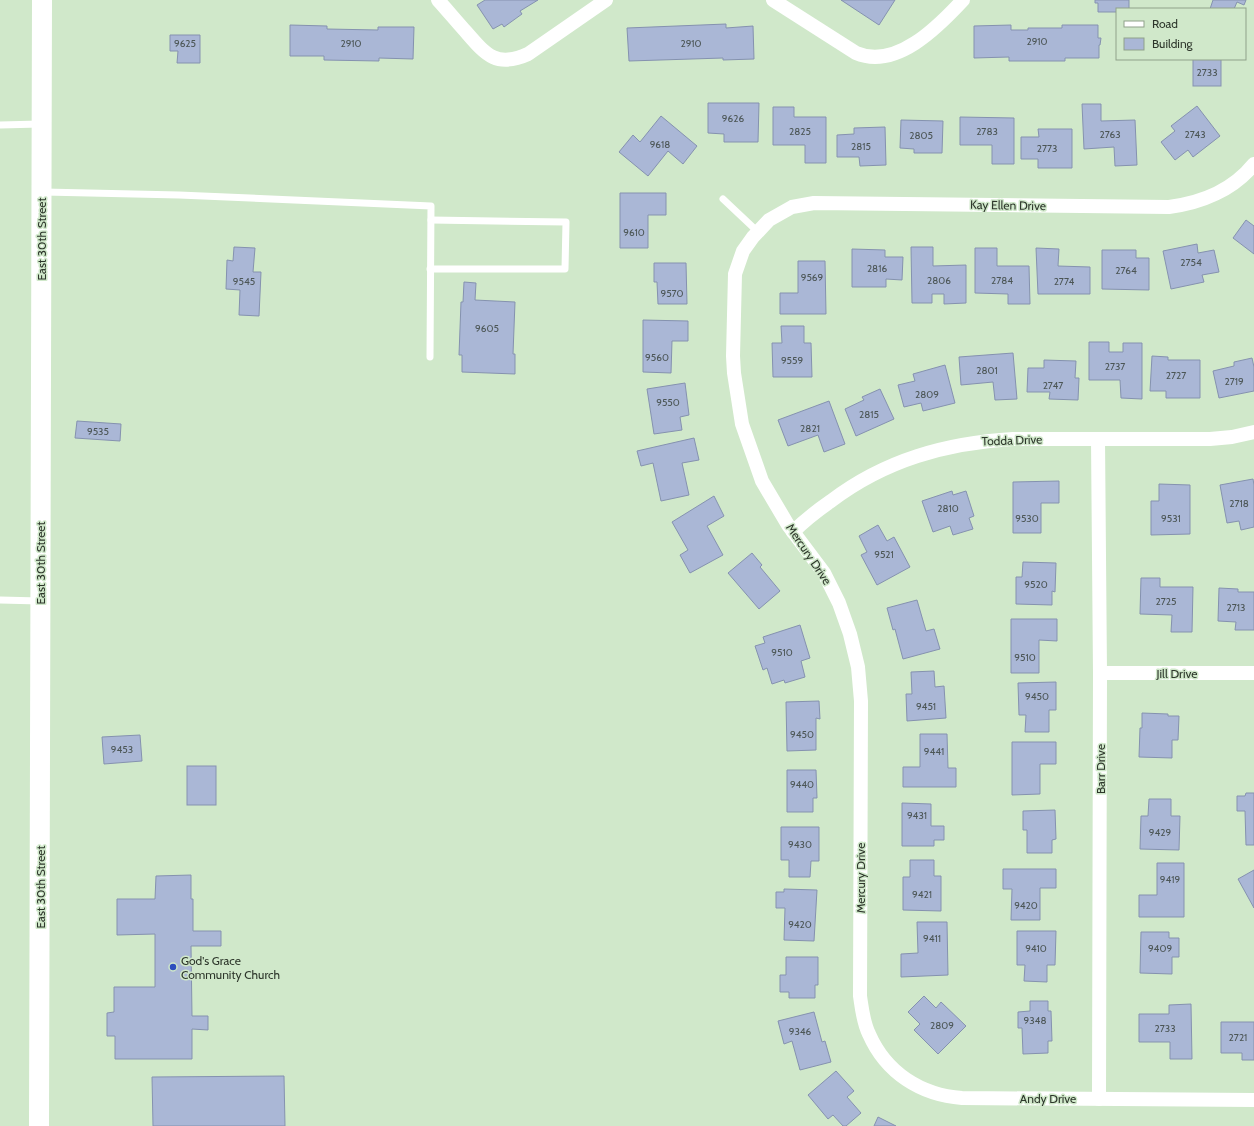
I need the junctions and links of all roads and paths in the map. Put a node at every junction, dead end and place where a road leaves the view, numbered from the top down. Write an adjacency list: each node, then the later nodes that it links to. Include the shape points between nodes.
1 (42, 0): 6 (main road, East 30th Street)
2 (438, 0): 3 (street, via 487,54 510,60 528,54)
3 (606, 0)
4 (773, 0): 5 (street, via 851,50 862,56 874,58 892,55 922,38)
5 (963, 0)
6 (41, 124): 7 (lane); 9 (main road, East 30th Street)
7 (0, 125)
8 (1254, 164): 12 (street, Kay Ellen Drive, via 1239,179 1218,193 1176,206 814,203 787,210 769,220)
9 (41, 192): 11 (lane, via 431,206); 19 (main road, East 30th Street)
10 (723, 199): 12 (lane)
11 (431, 220): 13 (lane); 13 (lane, via 566,222 565,269)
12 (758, 231): 17 (street, Mercury Drive, via 743,251 735,274 734,373 742,424 756,465 770,496)
13 (430, 269): 14 (lane)
14 (430, 357)
15 (1254, 432): 16 (street, Todda Drive, via 1210,439)
16 (1098, 439): 17 (street, Todda Drive, via 987,440 929,452 889,466 845,490); 20 (street, Barr Drive)
17 (793, 532): 22 (street, Mercury Drive, via 824,573 839,603 858,667 861,701 860,996)
18 (0, 600): 19 (lane)
19 (40, 601): 25 (main road, East 30th Street)
20 (1100, 673): 21 (street, Jill Drive); 23 (street, Barr Drive)
21 (1254, 673)
22 (868, 1033): 23 (street, Andy Drive, via 876,1048 895,1071 911,1084 938,1095 962,1098)
23 (1099, 1099): 24 (street, Andy Drive)
24 (1254, 1100)
25 (39, 1126)

